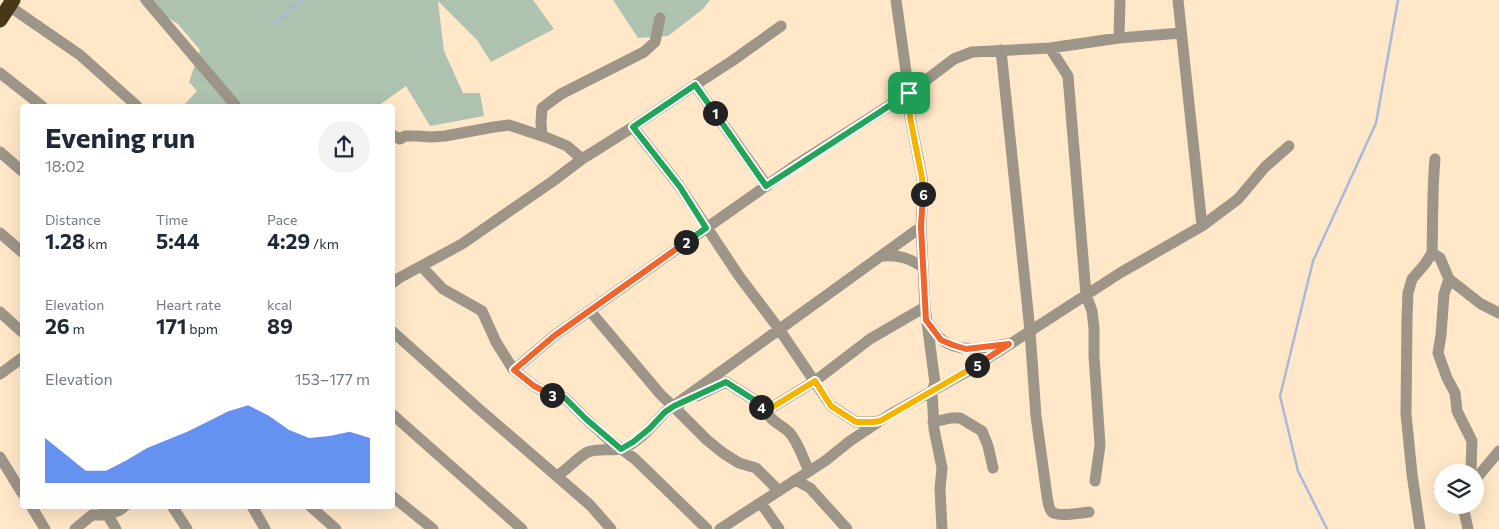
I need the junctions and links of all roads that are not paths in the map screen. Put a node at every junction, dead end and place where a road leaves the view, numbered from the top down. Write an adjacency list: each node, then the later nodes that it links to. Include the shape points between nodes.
1 (146, 0): 18 (street)
2 (896, 0): 15 (street)
3 (1120, 0): 10 (street)
4 (1178, 0): 9 (street)
5 (11, 3): 7 (highway); 17 (street, via 80,55)
6 (660, 18): 21 (street, via 655,42 644,52 560,94 542,108)
7 (0, 20)
8 (781, 26): 14 (street)
9 (1181, 33): 10 (street); 28 (street)
10 (1120, 38): 11 (street)
11 (1050, 48): 12 (street); 39 (street, via 1068,76)
12 (1002, 50): 15 (street, via 972,52 954,59); 47 (street)
13 (0, 72): 16 (street)
14 (695, 85): 19 (street); 27 (street)
15 (909, 93): 27 (street); 29 (street, via 912,132 922,178)
16 (40, 104)
17 (135, 104)
18 (234, 104)
19 (633, 127): 24 (street); 30 (street, via 680,187)
20 (395, 136): 21 (street, via 400,139 406,136 445,136 509,125)
21 (542, 136): 24 (street, via 567,146)
22 (1289, 146): 28 (street, via 1265,167 1238,199)
23 (0, 152): 26 (street)
24 (582, 159): 35 (street, via 462,244)
25 (1435, 160): 33 (street)
26 (20, 169)
27 (766, 186): 30 (street)
28 (1202, 226): 39 (street)
29 (921, 227): 34 (street); 36 (street)
30 (706, 228): 42 (street); 45 (street)
31 (0, 233): 32 (street)
32 (20, 250)
33 (1432, 254): 37 (street, via 1440,258); 98 (street, via 1412,279 1408,293 1406,414)
34 (881, 256): 36 (street, via 896,255); 45 (street)
35 (421, 266): 38 (street); 51 (street, via 443,289 482,311)
36 (923, 267): 40 (street)
37 (1449, 279): 43 (street, via 1481,304); 65 (street, via 1444,294 1438,353 1455,393 1457,411 1472,441)
38 (395, 281)
39 (1086, 295): 47 (street); 71 (street, via 1094,328 1100,445)
40 (925, 307): 44 (street); 53 (street, via 870,338)
41 (0, 312): 46 (street)
42 (590, 312): 51 (street, via 554,336); 55 (street)
43 (1499, 313)
44 (926, 320): 49 (street, via 941,340 959,347); 54 (street, via 934,383)
45 (779, 329): 53 (street); 55 (street)
46 (20, 330)
47 (1030, 331): 49 (street); 82 (street, via 1036,416 1049,506 1052,512 1067,515)
48 (395, 334): 69 (street)
49 (1009, 344): 54 (street)
50 (20, 359): 52 (street)
51 (514, 370): 62 (street, via 534,386 555,397 565,398)
52 (0, 374)
53 (815, 381): 56 (street); 58 (street, via 831,406)
54 (932, 391): 59 (street); 60 (street)
55 (674, 406): 56 (street, via 726,382); 62 (street); 73 (street, via 722,454 756,468)
56 (766, 411): 68 (street, via 789,431)
57 (395, 417): 91 (street)
58 (848, 417): 59 (street, via 856,422); 61 (street)
59 (880, 421): 61 (street)
60 (934, 422): 66 (street, via 960,418 982,431); 97 (street, via 942,468)
61 (850, 441): 68 (street)
62 (621, 449): 69 (street, via 587,452); 93 (street)
63 (1499, 451): 67 (street)
64 (0, 457): 72 (street)
65 (1471, 464)
66 (993, 468)
67 (1484, 469)
68 (809, 471): 70 (street)
69 (557, 476): 92 (street)
70 (795, 480): 73 (street); 96 (street, via 810,488)
71 (1095, 481)
72 (20, 490)
73 (779, 490): 75 (street)
74 (395, 498): 90 (street)
75 (760, 503): 94 (street); 95 (street)
76 (33, 509): 84 (street)
77 (121, 509): 81 (street)
78 (174, 509): 87 (street)
79 (254, 509): 88 (street)
80 (313, 509): 89 (street)
81 (105, 511): 85 (street, via 92,515); 86 (street)
82 (1089, 512)
83 (1465, 514): 99 (street)
84 (45, 529)
85 (75, 529)
86 (116, 529)
87 (186, 529)
88 (265, 529)
89 (336, 529)
90 (433, 529)
91 (522, 529)
92 (611, 529)
93 (707, 529)
94 (720, 529)
95 (779, 529)
96 (847, 529)
97 (942, 529)
98 (1420, 529)
99 (1468, 529)

